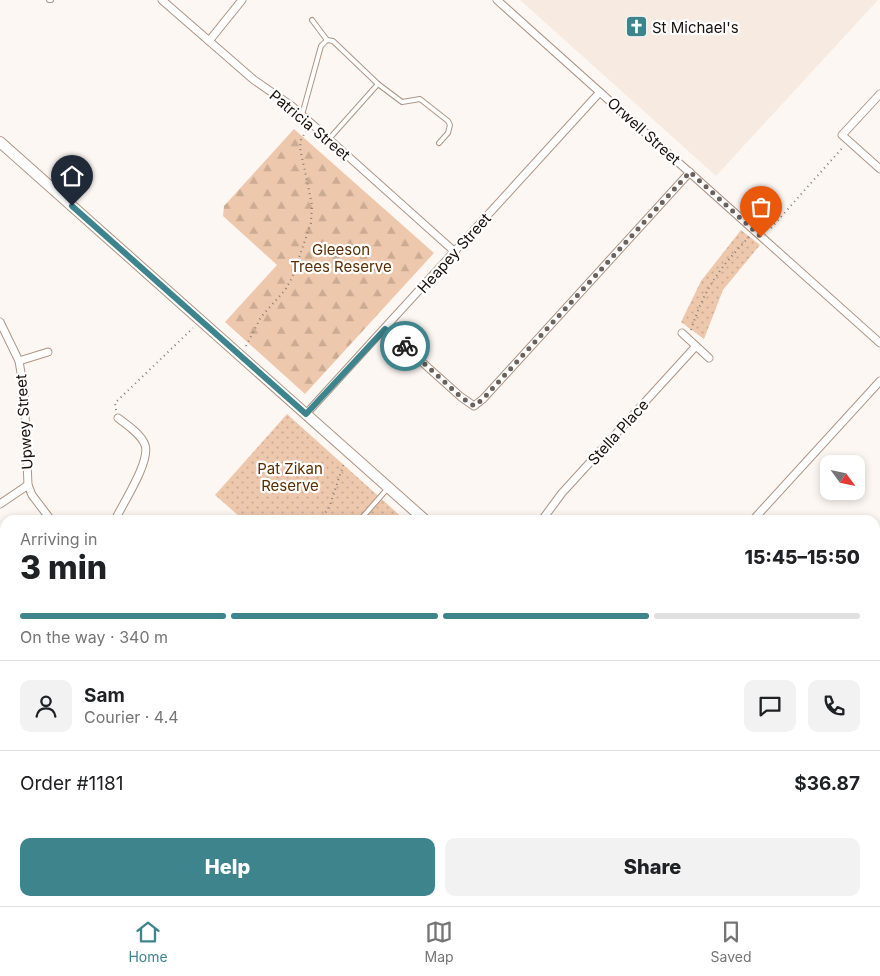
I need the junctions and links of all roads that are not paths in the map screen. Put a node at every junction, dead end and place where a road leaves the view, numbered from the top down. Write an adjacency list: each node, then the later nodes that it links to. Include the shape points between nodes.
1 (162, 0): 6 (street, Patricia Street)
2 (242, 0): 6 (street)
3 (497, 0): 8 (street, Orwell Street)
4 (312, 20): 5 (lane)
5 (327, 40): 7 (lane, via 333,40); 10 (lane, via 321,46)
6 (209, 41): 10 (street, Patricia Street)
7 (378, 84): 11 (lane); 13 (lane, via 402,102 420,100 448,121 448,133)
8 (600, 92): 15 (street, Orwell Street); 16 (street, Heapey Street)
9 (880, 94): 14 (street, via 842,135)
10 (302, 115): 11 (street, Patricia Street)
11 (329, 139): 16 (street, Patricia Street)
12 (0, 142): 26 (street)
13 (439, 143)
14 (880, 169)
15 (690, 172): 18 (street, via 474,406); 20 (street, Orwell Street)
16 (455, 252): 18 (street, Heapey Street)
17 (0, 322): 24 (street, Upwey Street)
18 (385, 329): 26 (street, Heapey Street)
19 (684, 336): 21 (street)
20 (880, 342)
21 (696, 346): 23 (street); 35 (street, Stella Place)
22 (48, 352): 24 (street)
23 (709, 358)
24 (19, 361): 28 (street, Upwey Street, via 24,391)
25 (880, 381): 36 (street)
26 (306, 414): 29 (street)
27 (118, 418): 32 (street, via 138,435 146,451 142,466)
28 (28, 485): 30 (street); 31 (street, Upwey Street)
29 (388, 487): 33 (lane); 34 (street)
30 (0, 504)
31 (47, 515)
32 (117, 515)
33 (364, 515)
34 (419, 515)
35 (546, 515)
36 (758, 515)

